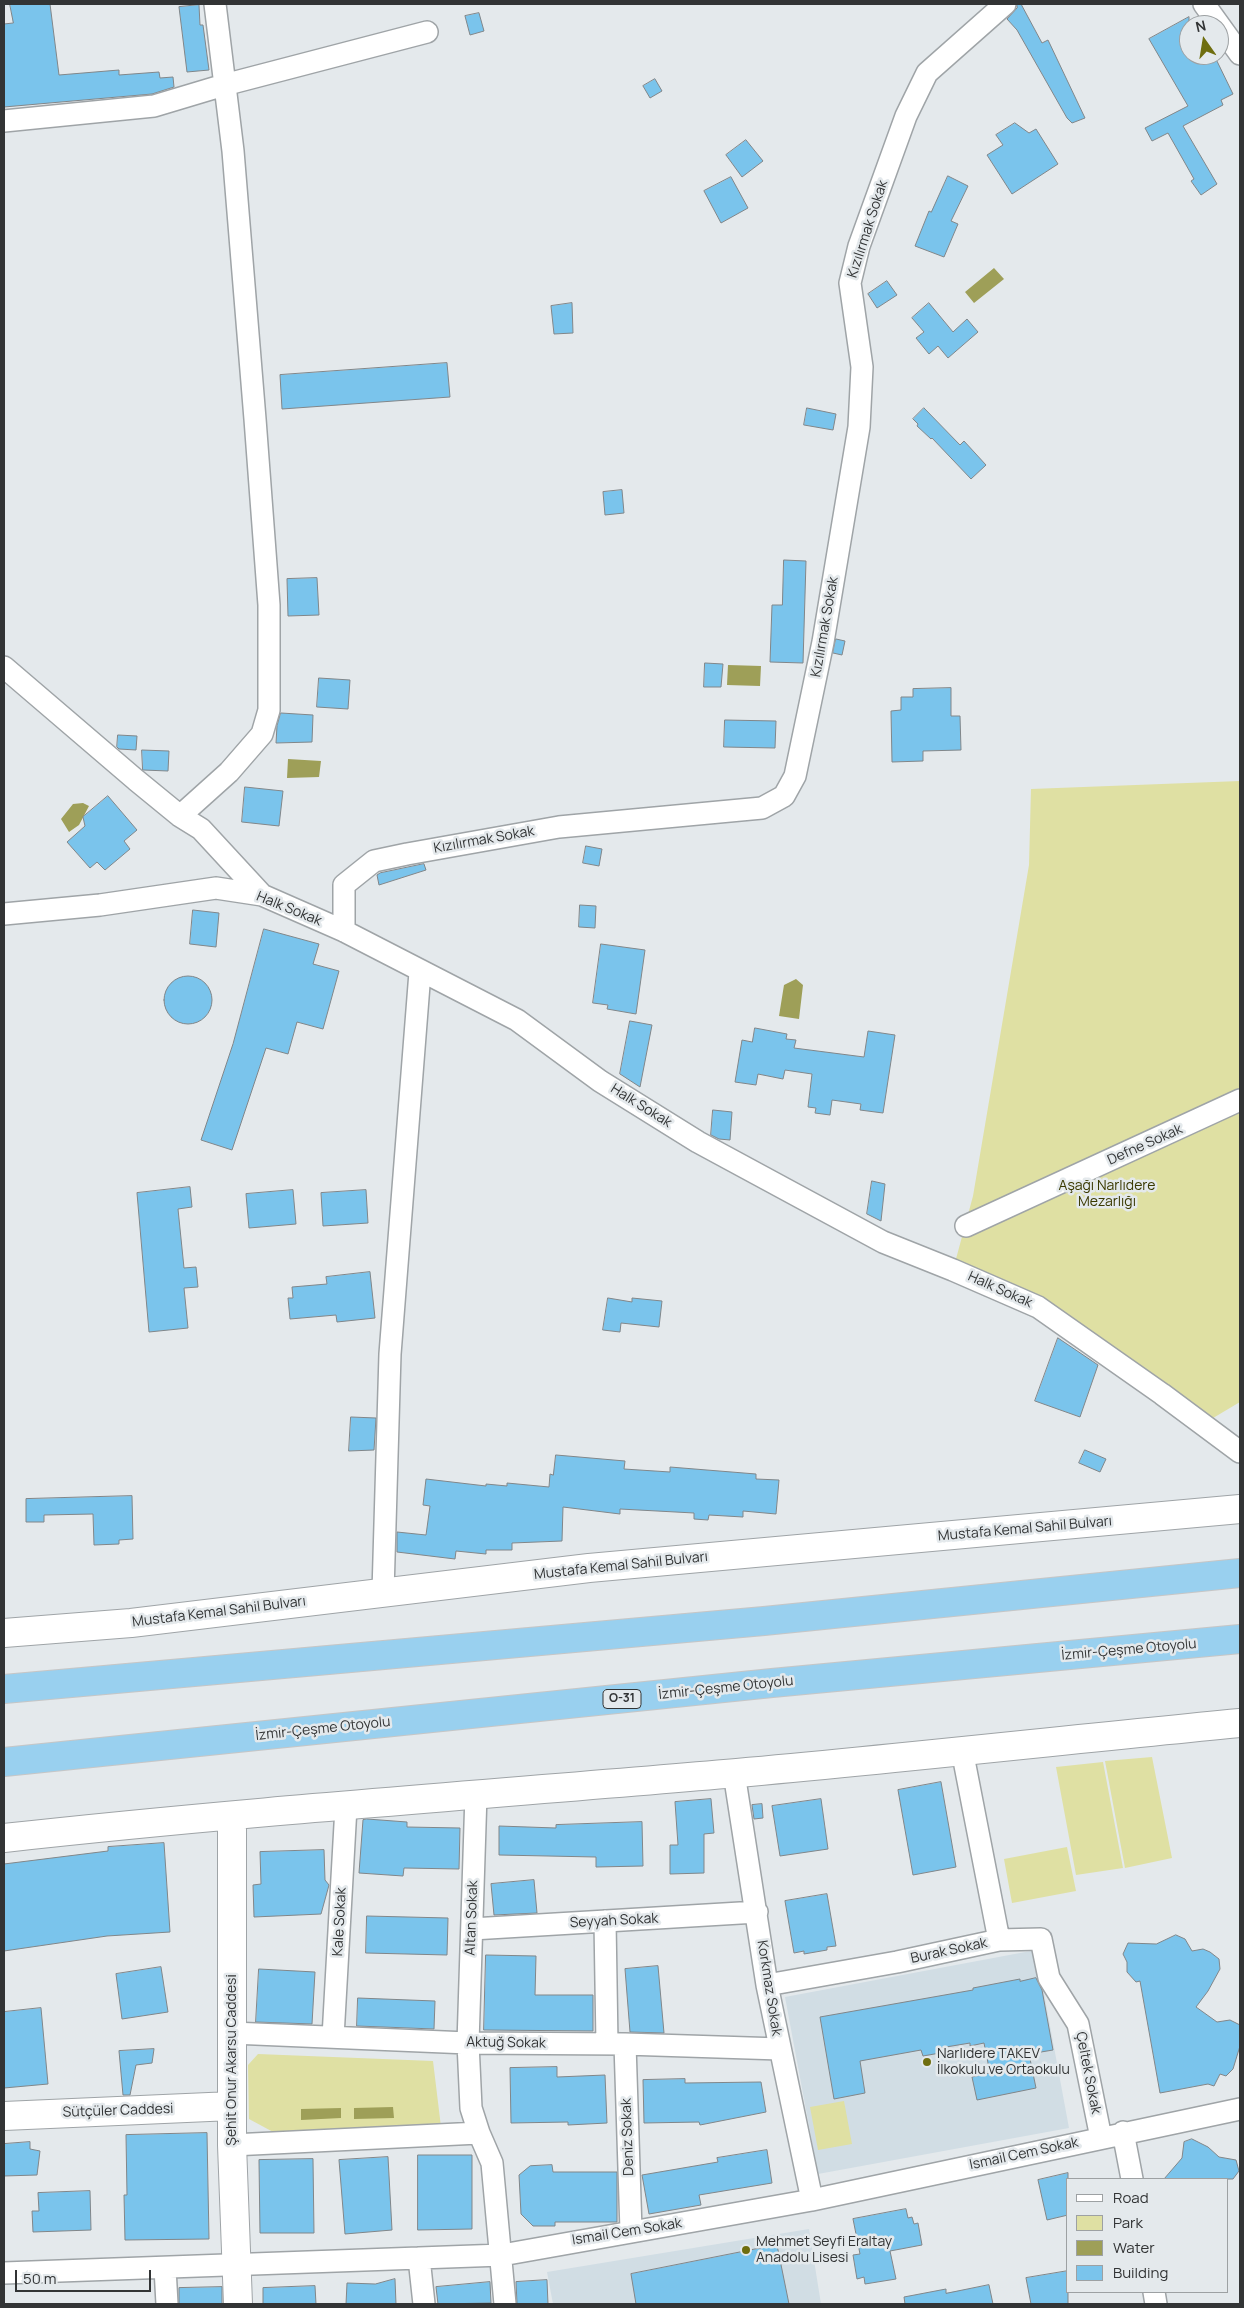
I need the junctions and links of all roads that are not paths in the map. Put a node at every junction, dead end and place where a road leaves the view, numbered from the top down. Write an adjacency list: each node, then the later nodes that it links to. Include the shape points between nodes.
1 (215, 4): 6 (street)
2 (1005, 4): 12 (street, Kızılırmak Sokak, via 927,73 906,116 860,246 850,283 862,367 859,427 821,652 795,776 784,796 762,808 559,827 374,861 344,885)
3 (1204, 4): 5 (street)
4 (427, 32): 6 (street)
5 (1240, 54)
6 (224, 85): 7 (street, via 154,106); 9 (street, via 234,161 270,605 269,710 262,734 234,766)
7 (4, 121)
8 (4, 667): 9 (street)
9 (180, 816): 10 (street, via 201,829)
10 (262, 895): 11 (street, Halk Sokak, via 216,888 100,905); 12 (street, Halk Sokak)
11 (4, 914)
12 (344, 931): 13 (street, Halk Sokak)
13 (420, 972): 16 (street, Halk Sokak, via 516,1020 600,1080 706,1147 883,1242 1038,1307); 19 (street, via 390,1354)
14 (1240, 1100): 15 (street, Defne Sokak)
15 (966, 1226)
16 (1240, 1452)
17 (1240, 1510): 19 (street, Mustafa Kemal Sahil Bulvarı, via 589,1568)
18 (1240, 1573): 22 (highway, via 764,1621)
19 (383, 1592): 20 (street, Mustafa Kemal Sahil Bulvarı, via 131,1623)
20 (4, 1633)
21 (1240, 1639): 25 (highway, İzmir-Çeşme Otoyolu / O-31, via 772,1683)
22 (4, 1689)
23 (1240, 1724): 24 (street)
24 (962, 1750): 26 (street); 34 (street, Burak Sokak)
25 (4, 1762)
26 (734, 1773): 27 (street); 31 (street, Korkmaz Sokak)
27 (476, 1794): 28 (street); 33 (street, Altan Sokak)
28 (346, 1807): 29 (street); 37 (street, Kale Sokak)
29 (232, 1817): 30 (street); 36 (street, Şehit Onur Akarsu Caddesi)
30 (4, 1838)
31 (757, 1912): 32 (street, Seyyah Sokak); 35 (street, Korkmaz Sokak)
32 (605, 1921): 33 (street, Seyyah Sokak); 39 (street, Deniz Sokak)
33 (472, 1929): 38 (street, Altan Sokak)
34 (999, 1940): 35 (street, Burak Sokak); 46 (street, Çeltek Sokak, via 1041,1939 1049,1978 1078,2024)
35 (767, 1985): 40 (street, Korkmaz Sokak)
36 (232, 2033): 37 (street, Aktuğ Sokak); 41 (street, Şehit Onur Akarsu Caddesi)
37 (333, 2037): 38 (street, Aktuğ Sokak)
38 (468, 2043): 39 (street, Aktuğ Sokak); 45 (street, Altan Sokak, via 471,2108)
39 (616, 2044): 40 (street, Aktuğ Sokak); 50 (street, Deniz Sokak)
40 (780, 2049): 49 (street, Korkmaz Sokak)
41 (232, 2106): 43 (street, Sütçüler Caddesi); 47 (street, Şehit Onur Akarsu Caddesi)
42 (1240, 2109): 44 (street, Ismail Cem Sokak)
43 (4, 2116)
44 (1123, 2132): 46 (street, Ismail Cem Sokak); 48 (street)
45 (479, 2133): 47 (street); 51 (street, Altan Sokak, via 492,2163)
46 (1101, 2138): 49 (street, Ismail Cem Sokak)
47 (232, 2145): 53 (street, Şehit Onur Akarsu Caddesi)
48 (1132, 2178)
49 (812, 2200): 50 (street, Ismail Cem Sokak)
50 (631, 2231): 51 (street, Ismail Cem Sokak)
51 (502, 2255): 52 (street, Ismail Cem Sokak); 59 (street, Altan Sokak)
52 (419, 2258): 53 (street, Ismail Cem Sokak); 58 (street)
53 (236, 2264): 54 (street, Ismail Cem Sokak); 57 (street, Şehit Onur Akarsu Caddesi)
54 (166, 2268): 55 (street, Ismail Cem Sokak); 56 (street)
55 (4, 2273)
56 (167, 2304)
57 (238, 2304)
58 (424, 2304)
59 (505, 2304)

